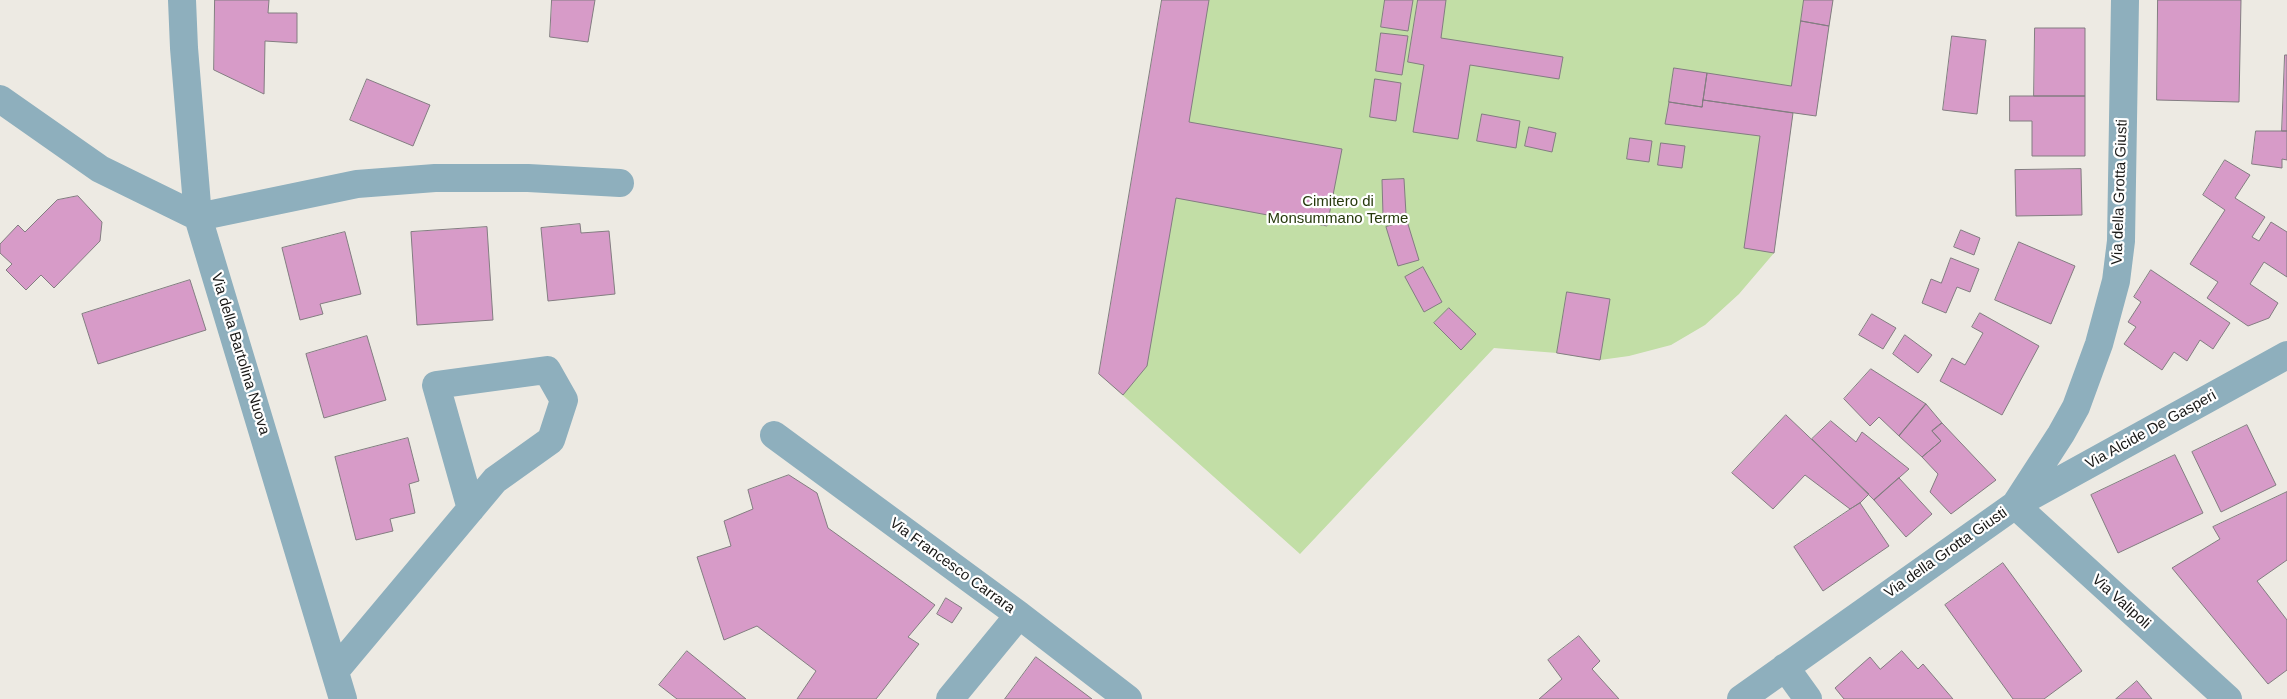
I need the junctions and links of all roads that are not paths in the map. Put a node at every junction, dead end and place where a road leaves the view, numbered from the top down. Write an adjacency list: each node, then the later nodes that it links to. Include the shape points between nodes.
1 (182, 0): 5 (street, Via della Bartolina Nuova)
2 (2125, 0): 8 (street, Via della Grotta Giusti, via 2122,232 2116,281 2099,344 2076,407)
3 (0, 99): 5 (street, via 100,169)
4 (620, 183): 5 (street, via 528,178 435,178 357,184)
5 (198, 217): 12 (street, Via della Bartolina Nuova)
6 (2287, 355): 8 (street, Via Alcide De Gasperi)
7 (774, 435): 10 (street, Via Francesco Carrara)
8 (2014, 505): 11 (street, Via della Grotta Giusti); 18 (street, Via Valipoli)
9 (471, 508): 9 (street, via 436,385 547,370 564,400 551,440 495,480); 12 (street)
10 (1019, 615): 14 (street); 15 (street, Via Francesco Carrara)
11 (1785, 667): 16 (street, Via della Grotta Giusti); 17 (street)
12 (335, 671): 13 (street, Via della Bartolina Nuova)
13 (343, 699)
14 (950, 699)
15 (1128, 699)
16 (1740, 699)
17 (1808, 699)
18 (2228, 699)

